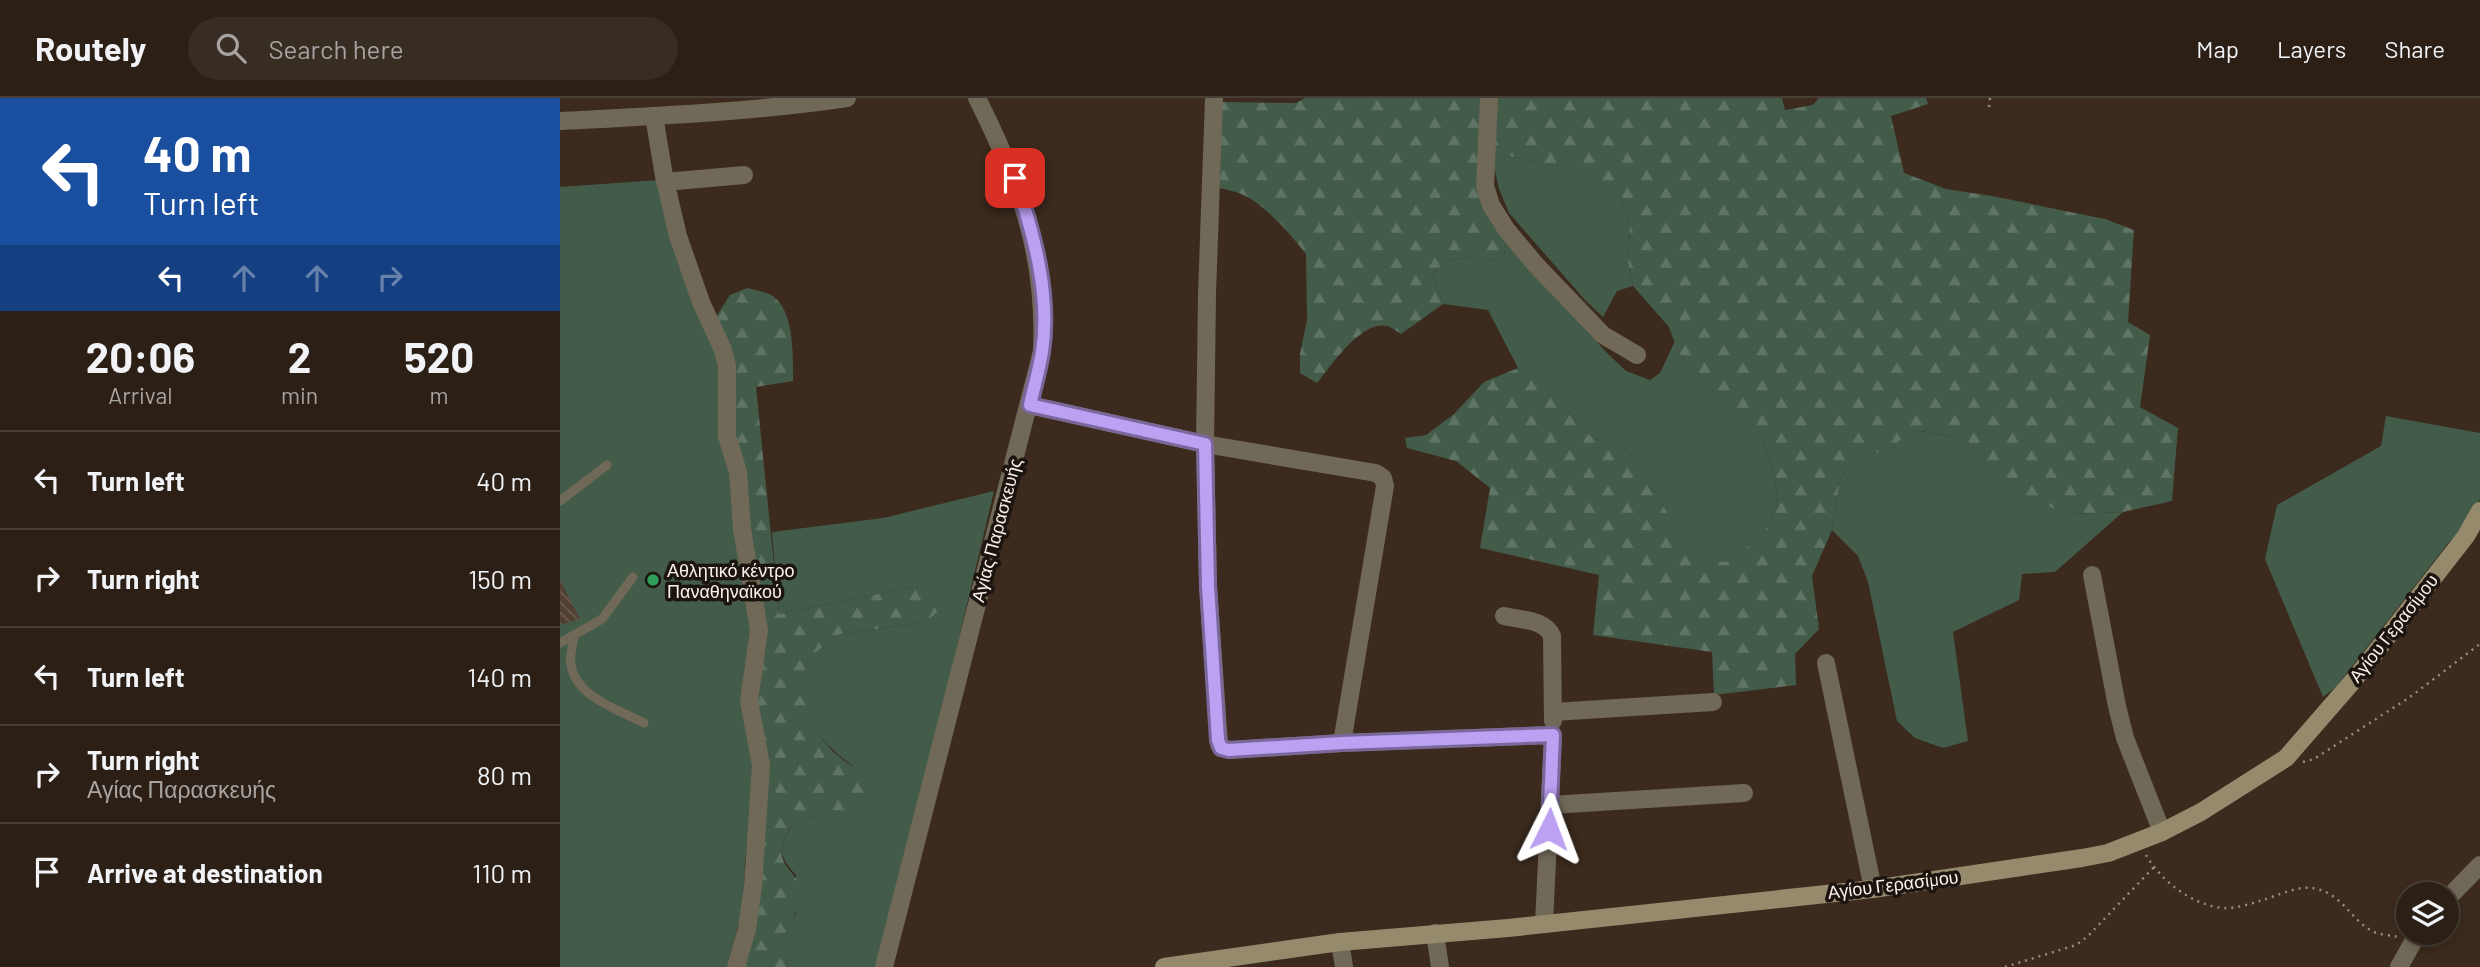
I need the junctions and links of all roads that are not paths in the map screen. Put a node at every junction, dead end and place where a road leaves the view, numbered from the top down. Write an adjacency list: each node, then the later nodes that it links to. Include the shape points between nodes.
1 (847, 98): 5 (street, via 810,104)
2 (977, 98): 11 (street, Αγίας Παρασκευής, via 1015,178 1041,278 1042,351)
3 (1213, 98): 12 (street)
4 (1489, 98): 10 (street, via 1485,186 1491,205 1528,256 1594,326)
5 (694, 106): 6 (street)
6 (654, 116): 7 (street); 9 (street)
7 (560, 121)
8 (744, 175): 9 (street)
9 (666, 182): 38 (street, via 678,236 727,366 727,436 738,472 742,529 759,630 748,701 761,765 753,887)
10 (1637, 355)
11 (1030, 405): 12 (street); 39 (street, Αγίας Παρασκευής)
12 (1205, 444): 26 (street, via 1208,586 1219,744 1229,750); 26 (street, via 1376,473 1383,478)
13 (607, 465): 14 (lane)
14 (560, 500)
15 (2480, 511): 29 (street, Αγίου Γερασίμου, via 2466,536 2353,681 2286,758)
16 (2092, 575): 29 (street, via 2123,727)
17 (634, 577): 19 (lane, via 603,619)
18 (1504, 616): 23 (street, via 1549,629)
19 (574, 636): 20 (lane); 24 (lane, via 570,664 577,680 593,697)
20 (560, 643)
21 (1826, 663): 32 (street)
22 (1713, 702): 23 (street)
23 (1553, 712): 25 (street)
24 (644, 723)
25 (1553, 735): 26 (street); 28 (street)
26 (1342, 743)
27 (1744, 793): 28 (street)
28 (1550, 805): 33 (street)
29 (2162, 832): 32 (street, Αγίου Γερασίμου, via 2108,853)
30 (2480, 865): 31 (street)
31 (2459, 887)
32 (1873, 889): 33 (street, Αγίου Γερασίμου)
33 (1544, 924): 34 (street, Αγίου Γερασίμου)
34 (1435, 933): 35 (street, Αγίου Γερασίμου); 42 (street)
35 (1340, 942): 37 (street, Αγίου Γερασίμου); 41 (street)
36 (2410, 945): 43 (street)
37 (1248, 962): 40 (street, Αγίου Γερασίμου)
38 (736, 967)
39 (884, 967)
40 (1164, 967)
41 (1344, 967)
42 (1440, 967)
43 (2399, 967)

